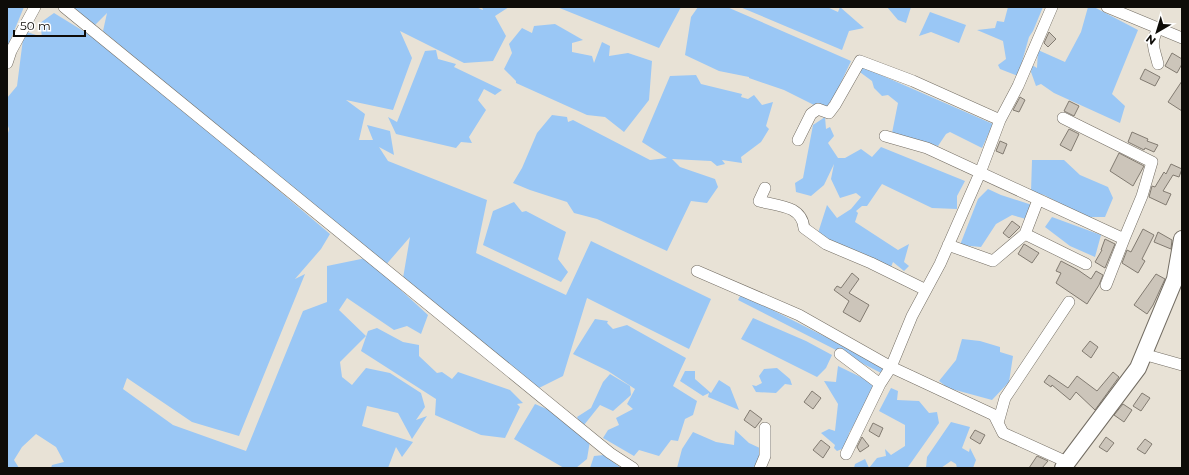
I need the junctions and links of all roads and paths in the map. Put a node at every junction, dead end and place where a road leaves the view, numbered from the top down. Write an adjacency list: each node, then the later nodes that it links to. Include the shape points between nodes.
1 (35, 7): 7 (street)
2 (64, 7): 34 (street, via 610,453)
3 (1052, 7): 10 (street, via 1018,86)
4 (1107, 7): 5 (street)
5 (1158, 28): 6 (street); 8 (street, via 1152,48)
6 (1182, 38)
7 (7, 63)
8 (1158, 64)
9 (1063, 118): 17 (street, via 1152,162 1142,196)
10 (1000, 120): 12 (street, via 913,81 860,61 836,105 829,113 818,109 810,114); 13 (street)
11 (885, 136): 13 (street, via 927,148)
12 (798, 140)
13 (980, 174): 15 (street); 19 (street)
14 (765, 188): 23 (street, via 759,201 786,206 798,213 803,220 804,228 826,244)
15 (1038, 200): 16 (street); 17 (street)
16 (1025, 234): 19 (street, via 993,261); 20 (street)
17 (1124, 239): 22 (street)
18 (1181, 243): 26 (main road, via 1174,279)
19 (948, 245): 23 (street)
20 (1086, 264)
21 (697, 271): 28 (street, via 799,315)
22 (1106, 285)
23 (926, 290): 28 (street)
24 (1069, 302): 30 (street, via 1004,398)
25 (840, 354): 29 (street)
26 (1143, 354): 27 (street); 33 (main road, via 1138,368)
27 (1182, 365)
28 (891, 367): 29 (street); 30 (street, via 994,415)
29 (880, 384): 32 (street)
30 (998, 423): 33 (street, via 1003,433)
31 (765, 428): 35 (street, via 765,456)
32 (846, 454)
33 (1065, 465)
34 (632, 468)
35 (760, 468)

